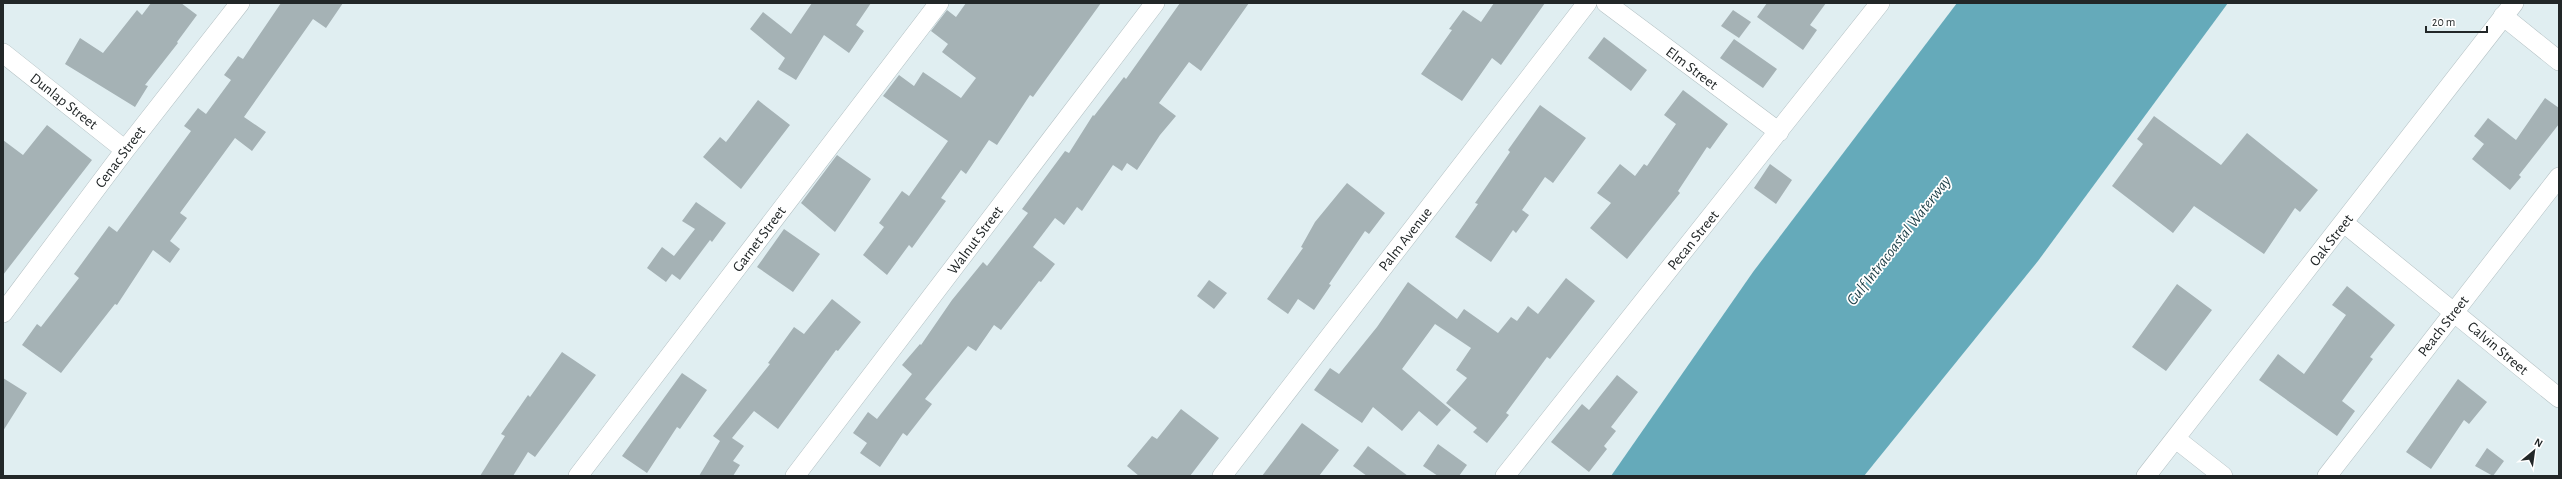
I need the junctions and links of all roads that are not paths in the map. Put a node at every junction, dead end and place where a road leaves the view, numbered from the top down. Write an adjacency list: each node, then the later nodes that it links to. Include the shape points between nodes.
1 (240, 3): 11 (street, Cenac Street)
2 (939, 3): 18 (street, Garnet Street)
3 (1155, 3): 19 (street, Walnut Street)
4 (1587, 3): 20 (street, Palm Avenue)
5 (1606, 3): 10 (street, Elm Street)
6 (1880, 3): 10 (street, Pecan Street)
7 (2508, 10): 9 (street); 13 (street, Oak Street)
8 (3, 53): 11 (street, Dunlap Street)
9 (2559, 61)
10 (1779, 132): 21 (street, Pecan Street)
11 (125, 150): 15 (street, Cenac Street)
12 (2559, 177): 14 (street, Peach Street)
13 (2344, 223): 14 (street, Calvin Street); 17 (street, Oak Street)
14 (2454, 312): 16 (street, Calvin Street); 24 (street, Peach Street)
15 (3, 313)
16 (2559, 398)
17 (2176, 439): 22 (street, Oak Street); 23 (street)
18 (578, 476)
19 (795, 476)
20 (1222, 476)
21 (1505, 476)
22 (2146, 476)
23 (2223, 476)
24 (2327, 476)

